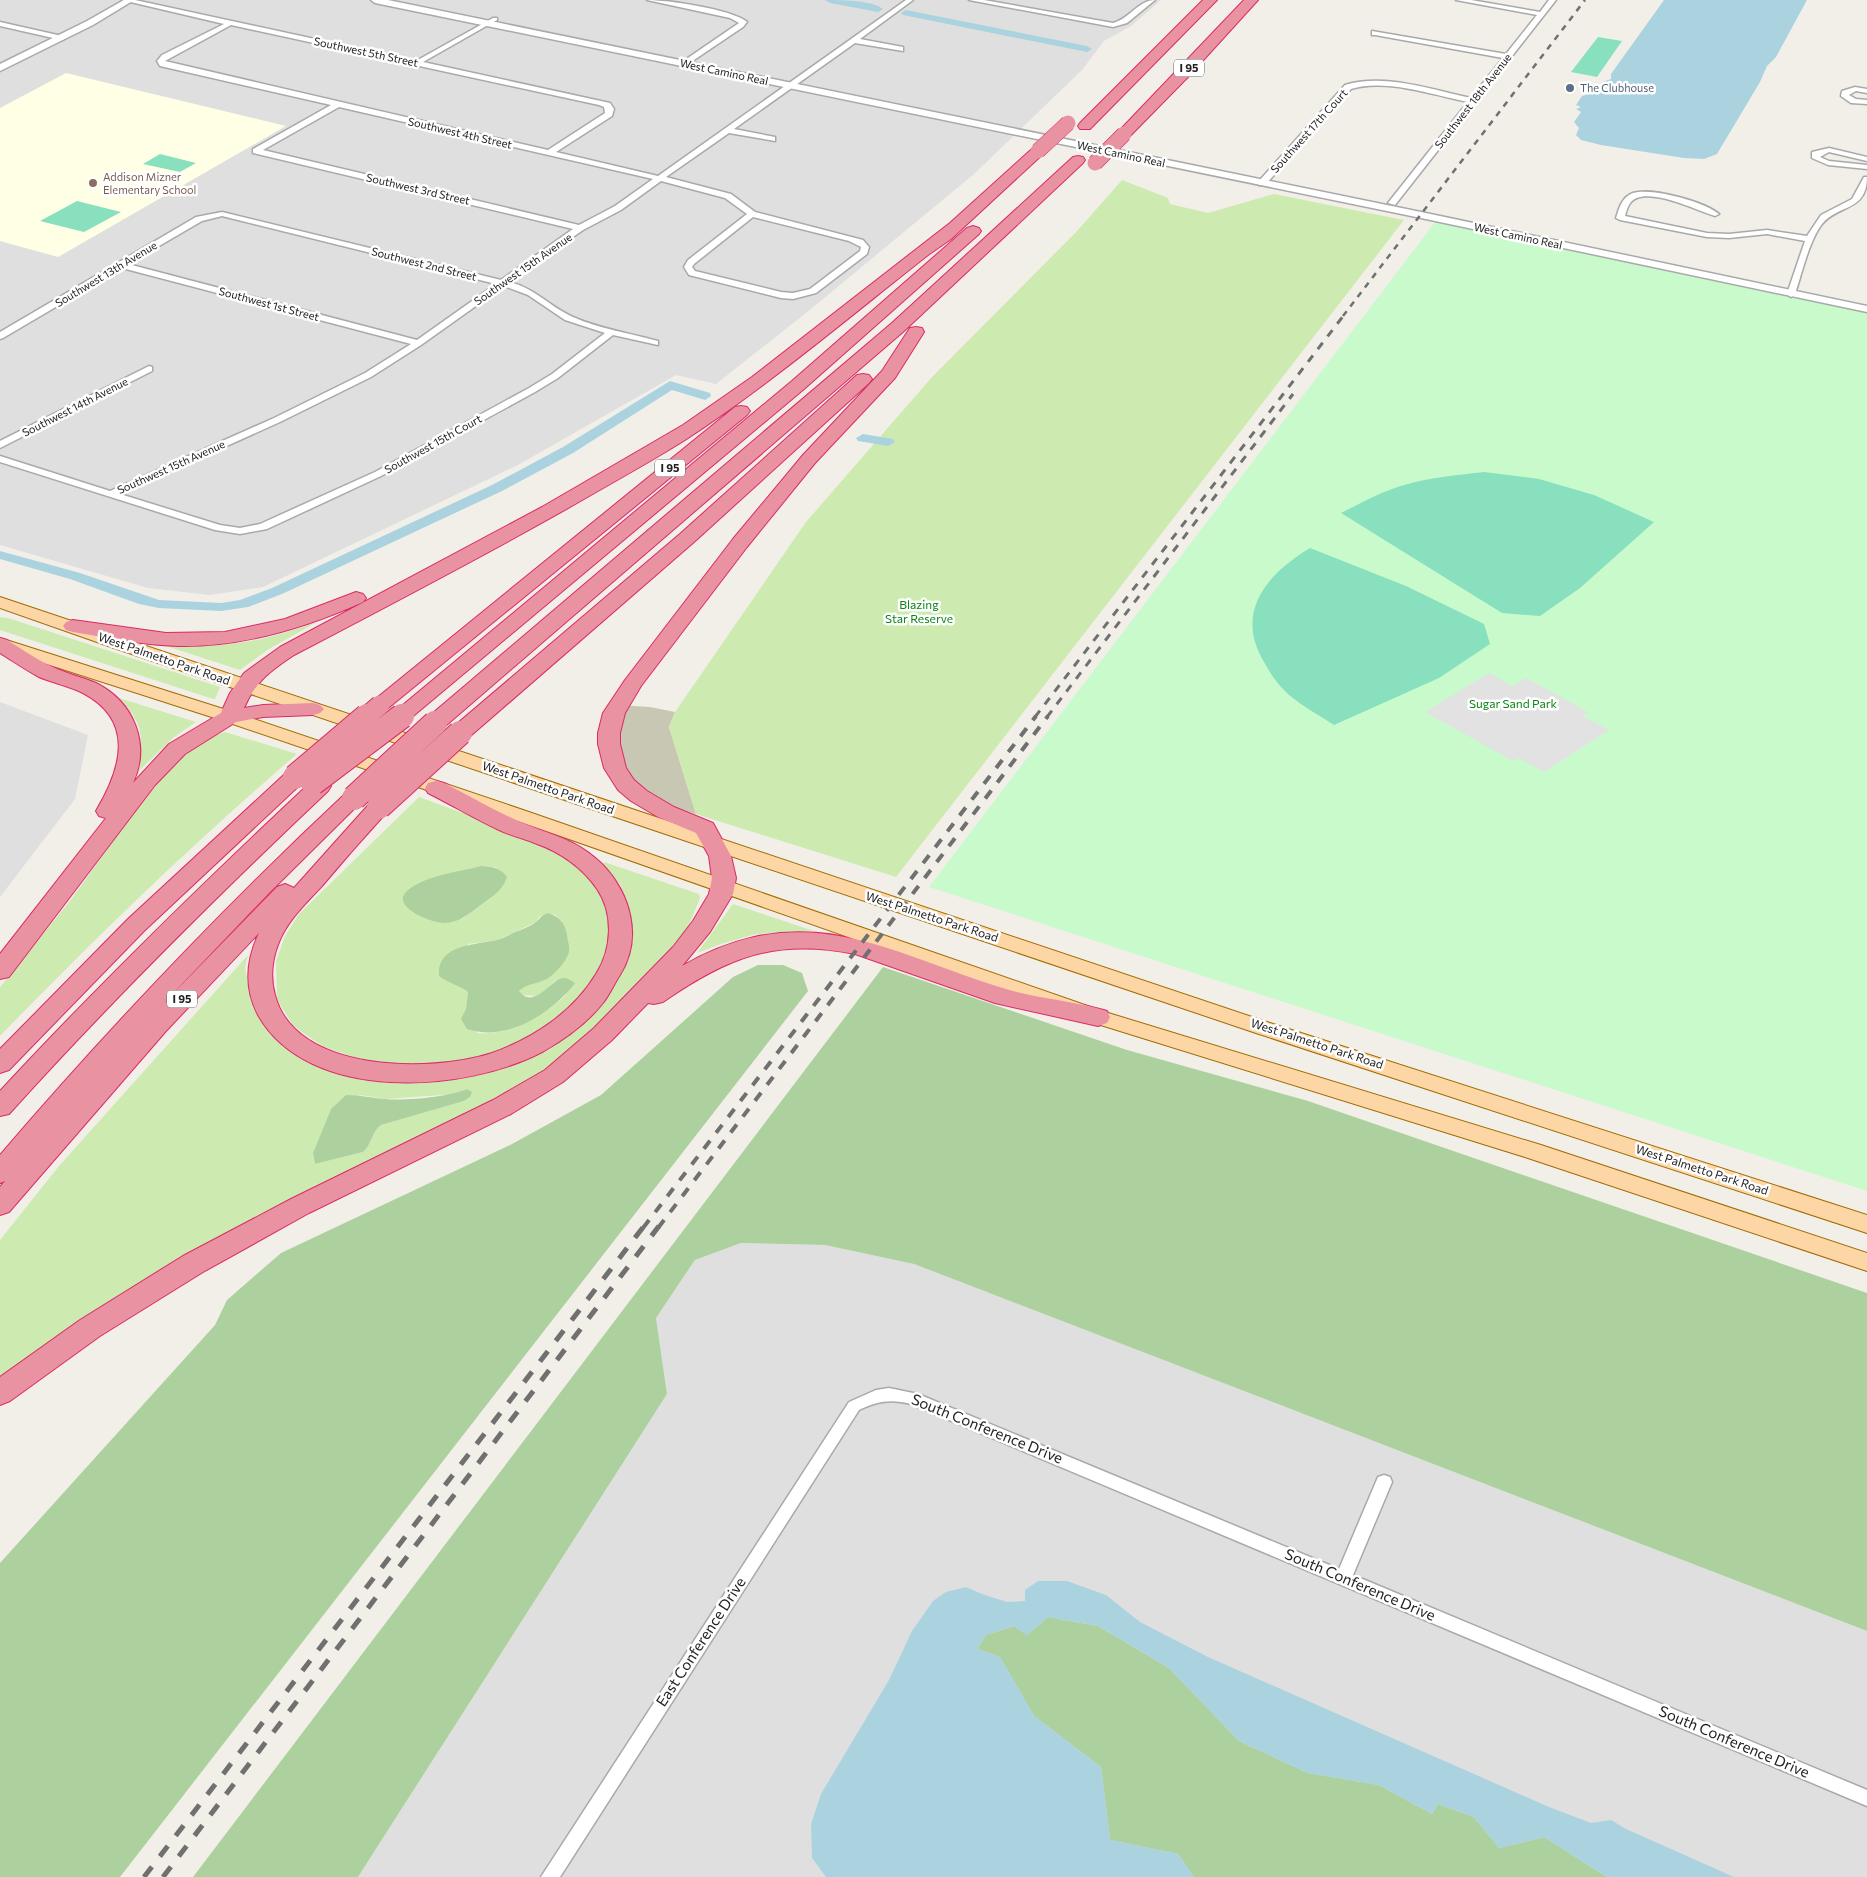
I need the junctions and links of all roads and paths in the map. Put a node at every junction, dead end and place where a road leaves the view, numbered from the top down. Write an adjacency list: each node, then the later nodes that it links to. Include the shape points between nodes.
1 (128, 0): 16 (street, Southwest 5th Street); 19 (street)
2 (375, 0): 15 (street, West Camino Real)
3 (404, 0): 15 (street, West Camino Real)
4 (650, 0): 23 (street, via 741,20 741,26)
5 (910, 0): 20 (street, Southwest 15th Avenue)
6 (972, 0): 7 (street, via 1106,25 1126,22)
7 (1152, 0)
8 (1191, 0): 34 (highway, I 95, bridge, via 1068,123)
9 (1210, 0): 34 (highway, via 1085,126)
10 (1234, 0): 36 (highway, via 1108,131)
11 (1251, 0): 36 (highway, I 95, bridge, via 1124,134)
12 (1459, 0): 14 (street)
13 (1553, 0): 14 (street, Southwest 18th Avenue)
14 (1542, 14): 22 (street, Southwest 18th Avenue)
15 (491, 21): 23 (street, West Camino Real); 24 (street)
16 (230, 23): 24 (street, Southwest 5th Street); 30 (street, Southwest 4th Street, via 165,57 162,62 169,67)
17 (0, 24): 19 (street)
18 (1375, 33): 22 (street)
19 (62, 38): 25 (street)
20 (853, 40): 21 (street); 26 (street, Southwest 15th Avenue)
21 (900, 49)
22 (1508, 57): 28 (street, Southwest 18th Avenue)
23 (688, 62): 26 (street, West Camino Real)
24 (417, 63): 33 (street, Southwest 5th Street, via 607,105 610,109 608,114)
25 (0, 68)
26 (794, 83): 31 (street, Southwest 15th Avenue); 40 (street, West Camino Real)
27 (1867, 91): 29 (street, via 1849,90 1845,93 1854,101)
28 (1473, 101): 40 (street, Southwest 17th Court, via 1358,83 1348,87); 42 (street, Southwest 18th Avenue)
29 (1867, 102)
30 (336, 105): 33 (street, Southwest 4th Street); 47 (street, Southwest 3rd Street, via 256,151)
31 (728, 130): 32 (street); 38 (street, Southwest 15th Avenue)
32 (772, 139)
33 (549, 153): 38 (street, Southwest 4th Street)
34 (1047, 153): 46 (highway, I 95); 69 (highway, bridge, via 917,282 798,385 405,713)
35 (1867, 160): 37 (street, via 1829,150 1815,154 1816,158 1828,163)
36 (1087, 162): 41 (highway, I 95); 72 (highway, bridge, via 435,723)
37 (1867, 167)
38 (660, 178): 43 (street, Southwest 4th Street, via 720,192); 47 (street, Southwest 15th Avenue, via 618,208)
39 (1867, 179): 48 (street, via 1855,201 1824,217)
40 (1265, 180): 42 (street, West Camino Real); 51 (street, West Camino Real)
41 (1068, 190)
42 (1392, 203): 51 (street, West Camino Real)
43 (752, 214): 43 (street, via 691,262 688,267 692,272 780,296 793,296 813,291 864,252 865,247 852,239)
44 (1714, 214): 48 (street, via 1692,204 1656,195 1636,195 1629,200 1620,218 1706,236 1767,232)
45 (213, 215): 49 (street, Southwest 13th Avenue, via 199,219); 50 (street, Southwest 2nd Street, via 232,216)
46 (956, 226): 62 (highway, via 709,416); 69 (highway, I 95, bridge, via 802,362 380,705)
47 (580, 228): 50 (street, Southwest 15th Avenue)
48 (1810, 240): 51 (street)
49 (121, 265): 55 (street, Southwest 13th Avenue); 57 (street, Southwest 1st Street)
50 (502, 283): 54 (street, Southwest 2nd Street, via 533,293 569,319); 57 (street, Southwest 15th Avenue)
51 (1794, 289): 52 (street, West Camino Real); 53 (street, West Camino Real)
52 (1867, 298)
53 (1867, 309)
54 (612, 332): 56 (street, Southwest 2nd Street); 61 (street, Southwest 15th Court, via 532,390 378,474 263,526 240,531 219,528)
55 (0, 336)
56 (655, 342)
57 (418, 343): 61 (street, Southwest 15th Avenue, via 368,375 311,404)
58 (149, 369): 59 (street, Southwest 14th Avenue)
59 (0, 445)
60 (0, 459): 61 (street)
61 (111, 494)
62 (573, 498): 64 (highway, via 526,515 347,602 288,625 234,636 180,640 136,637); 66 (highway, via 287,652 257,671)
63 (0, 602): 64 (main road, West Palmetto Park Road)
64 (73, 626): 66 (main road, West Palmetto Park Road)
65 (0, 643): 68 (main road); 76 (highway, via 47,672 84,686 105,699 122,717 132,750 126,778 117,796)
66 (244, 686): 67 (main road, West Palmetto Park Road); 68 (highway)
67 (313, 709): 68 (highway, via 262,711); 73 (main road, West Palmetto Park Road)
68 (230, 717): 70 (main road); 76 (highway, via 189,741 156,769)
69 (309, 782): 80 (highway, via 175,887); 81 (highway)
70 (436, 788): 71 (highway, via 509,826 546,838 569,850 607,886 620,917 616,960 593,999 546,1038 498,1060 423,1074 365,1070 306,1049 283,1031 269,1011 259,971 270,935 285,912); 74 (main road)
71 (379, 807): 73 (highway, I 95, bridge, via 687,538 923,325 889,374 809,460 740,542 632,684 614,713 609,744 616,768 626,785 666,812 705,828); 75 (highway, I 95, via 339,840)
72 (330, 820): 75 (highway); 82 (highway, via 180,970)
73 (716, 845): 74 (highway, via 722,862); 84 (main road, West Palmetto Park Road, via 1263,1028)
74 (724, 886): 78 (main road); 79 (highway, via 692,940)
75 (232, 947): 83 (highway, I 95, via 127,1059)
76 (18, 949): 77 (highway)
77 (0, 971)
78 (1098, 1017): 79 (highway, via 1004,998 842,942 796,940 759,944 705,963 676,980); 85 (main road, via 1533,1151)
79 (603, 1034): 86 (highway, via 554,1076 510,1102 300,1206 193,1264 90,1328)
80 (0, 1064)
81 (0, 1107)
82 (0, 1174)
83 (0, 1205)
84 (1867, 1224)
85 (1867, 1262)
86 (0, 1393)
87 (853, 1408): 89 (street, South Conference Drive, via 872,1396 893,1393 913,1398); 91 (street, East Conference Drive)
88 (1384, 1482): 89 (street)
89 (1343, 1578): 90 (street, South Conference Drive)
90 (1867, 1798)
91 (550, 1877)

